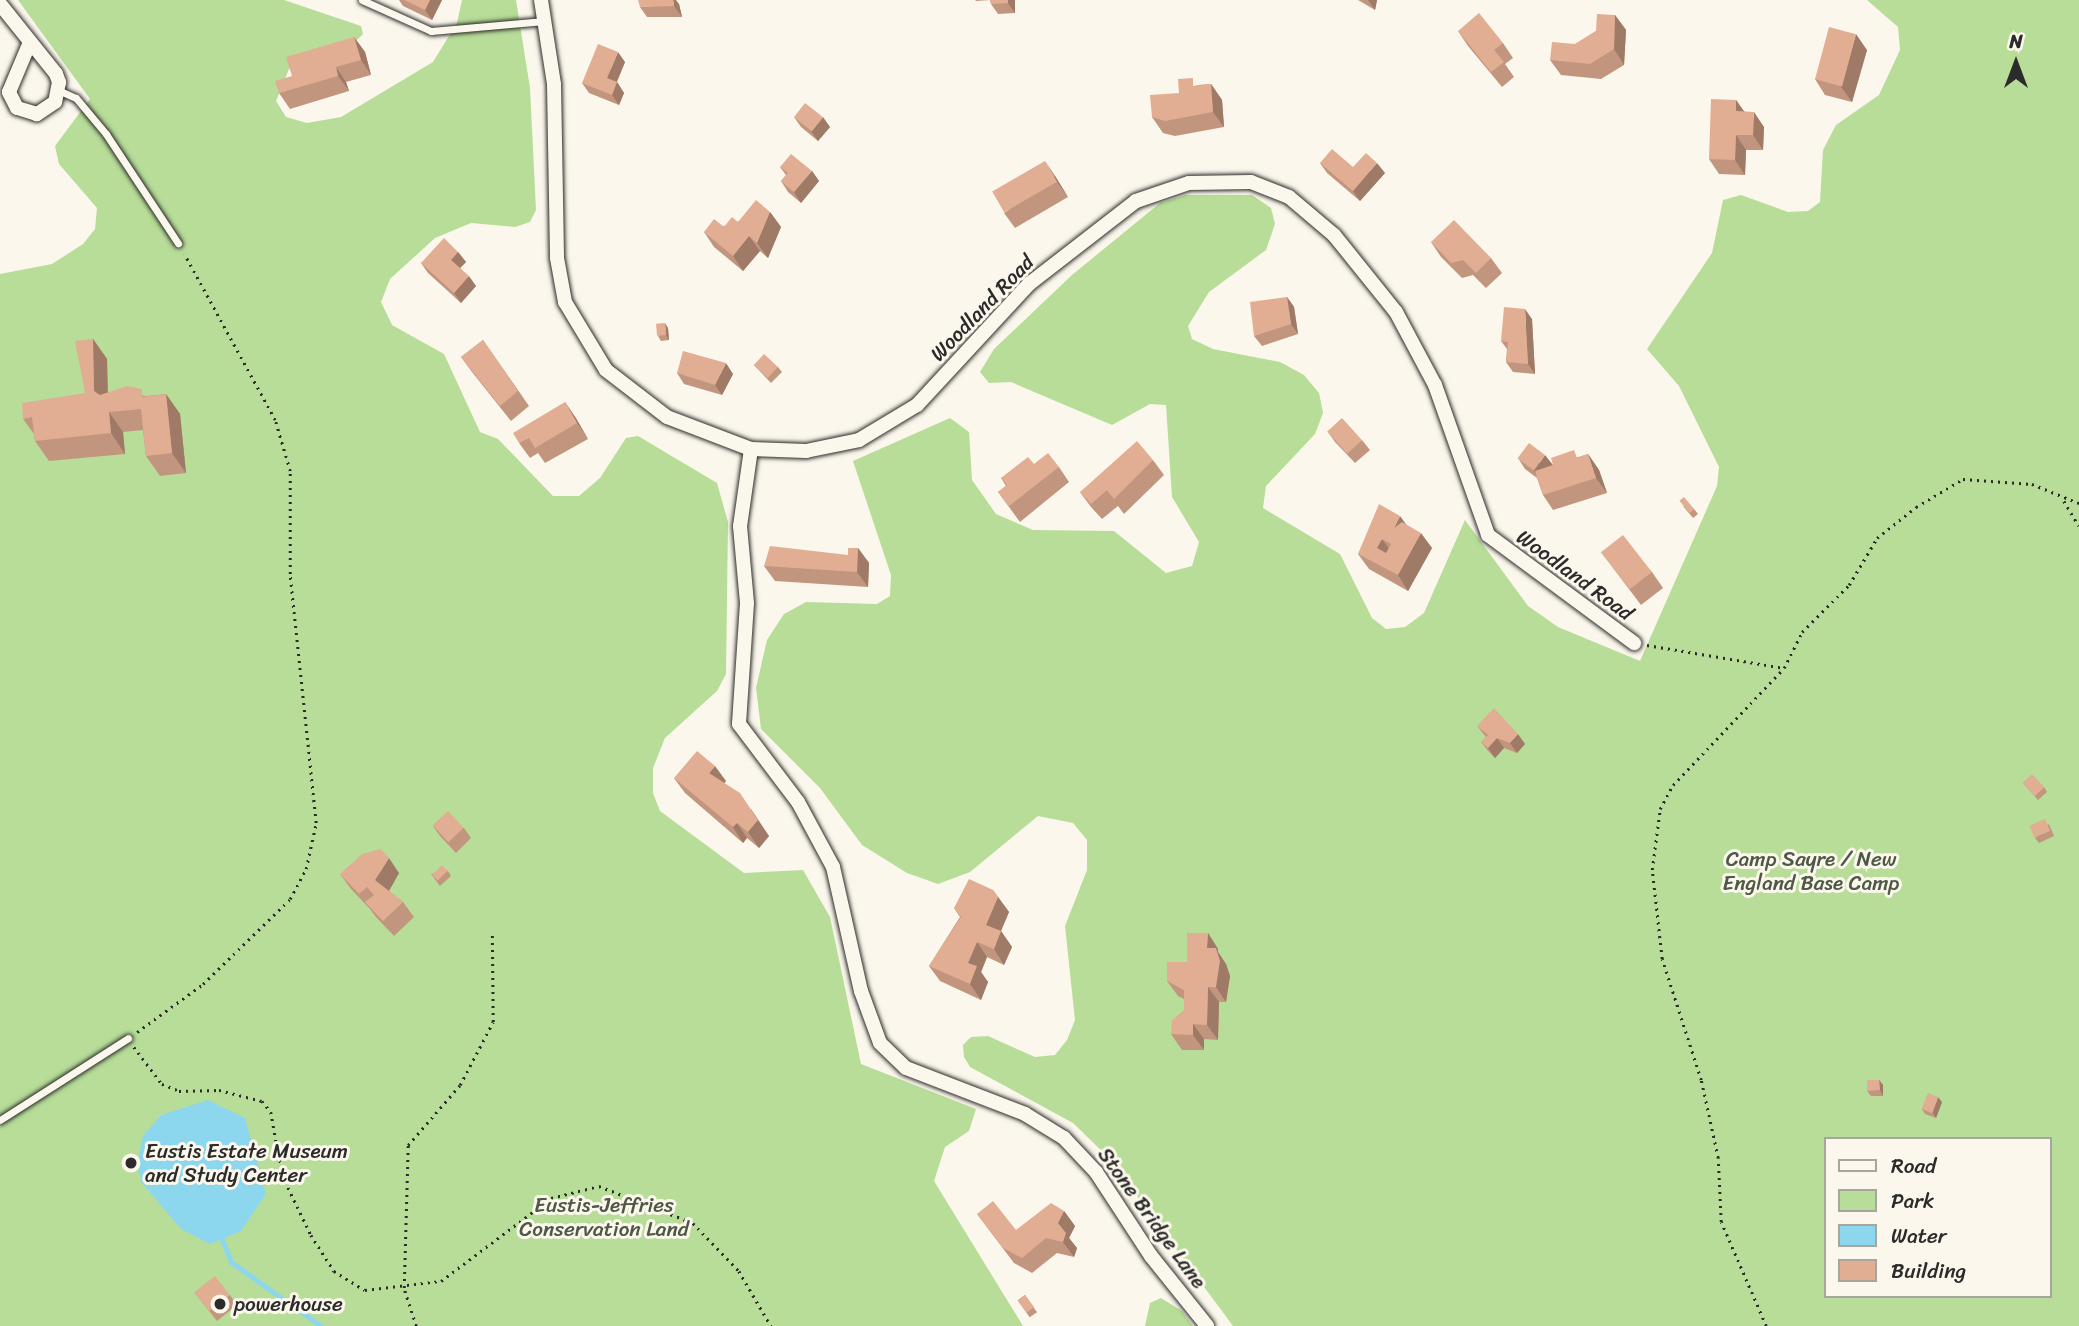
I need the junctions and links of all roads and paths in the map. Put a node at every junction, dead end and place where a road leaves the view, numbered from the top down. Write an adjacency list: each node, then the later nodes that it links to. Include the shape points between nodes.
1 (362, 0): 4 (lane, via 431,32)
2 (541, 0): 4 (street, Woodland Road)
3 (0, 4): 5 (street)
4 (545, 20): 8 (street, Woodland Road, via 555,104 557,258 571,316 606,370 651,407 701,434)
5 (30, 42): 6 (street, via 56,74); 6 (street, via 10,79 12,101 37,114 52,106)
6 (60, 91): 7 (lane, via 76,98 107,134)
7 (178, 243): 15 (path, via 265,400 286,452 293,500 291,583 316,823 306,869 284,906 203,984)
8 (751, 449): 12 (street, Woodland Road, via 816,450 875,432 929,394 1029,284 1136,201 1189,183 1251,182 1289,197 1325,227 1396,312 1435,385 1488,536); 20 (street, Stone Bridge Lane, via 740,526 747,603 739,724 826,850 880,1043 906,1068 1018,1111 1064,1138 1096,1172 1150,1256)
9 (2064, 501): 10 (path); 11 (path); 13 (path, via 2032,484 1995,479 1963,479 1941,491 1877,538 1849,585 1802,632)
10 (2079, 503)
11 (2079, 526)
12 (1634, 643): 13 (path, via 1764,660)
13 (1784, 668): 21 (path, via 1673,785 1660,809 1652,870 1662,960 1690,1037 1718,1158 1721,1222)
14 (492, 932): 17 (path, via 492,1022 460,1085 408,1145)
15 (128, 1038): 16 (lane); 17 (path, via 162,1084 262,1101 271,1112 282,1175 334,1271 365,1290)
16 (0, 1120)
17 (404, 1288): 18 (path); 19 (path, via 441,1281 551,1198 599,1186 693,1223 739,1271)
18 (416, 1326)
19 (771, 1326)
20 (1207, 1326)
21 (1766, 1326)

